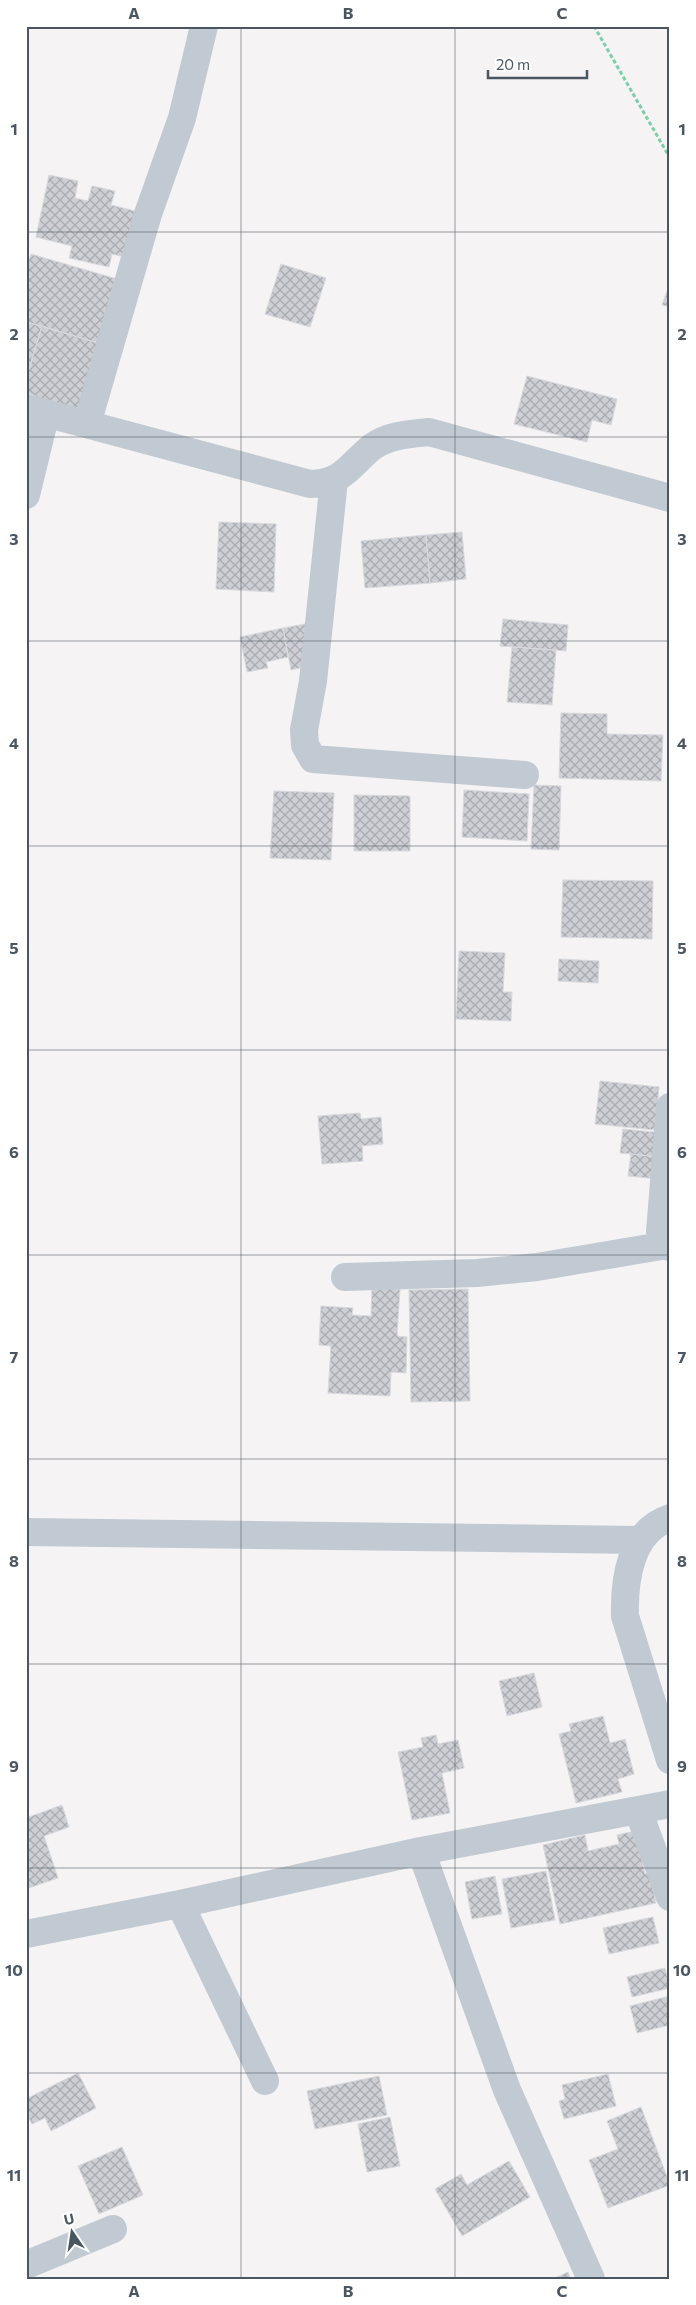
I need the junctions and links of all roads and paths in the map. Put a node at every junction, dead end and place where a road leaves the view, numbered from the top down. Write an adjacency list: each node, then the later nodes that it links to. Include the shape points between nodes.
1 (204, 26): 5 (street, via 182,118 148,214)
2 (594, 26): 3 (path)
3 (670, 158)
4 (36, 411): 5 (street); 7 (street)
5 (87, 424): 6 (street, via 310,484)
6 (334, 480): 8 (street, via 373,447 400,434 429,432); 9 (street, via 313,681 304,730 305,745 313,759)
7 (26, 495)
8 (670, 498)
9 (525, 775)
10 (670, 1107): 11 (street, via 660,1232)
11 (669, 1246): 12 (street, via 477,1273)
12 (345, 1277)
13 (670, 1518): 15 (street, via 649,1528)
14 (26, 1532): 15 (street)
15 (640, 1540): 16 (street, via 629,1568 625,1616)
16 (670, 1760)
17 (670, 1804): 18 (street)
18 (638, 1810): 19 (street); 20 (street)
19 (421, 1851): 21 (street); 26 (street, via 507,2090)
20 (670, 1897)
21 (180, 1904): 22 (street); 23 (street)
22 (26, 1934)
23 (265, 2081)
24 (113, 2229): 25 (street)
25 (26, 2265)
26 (590, 2279)

